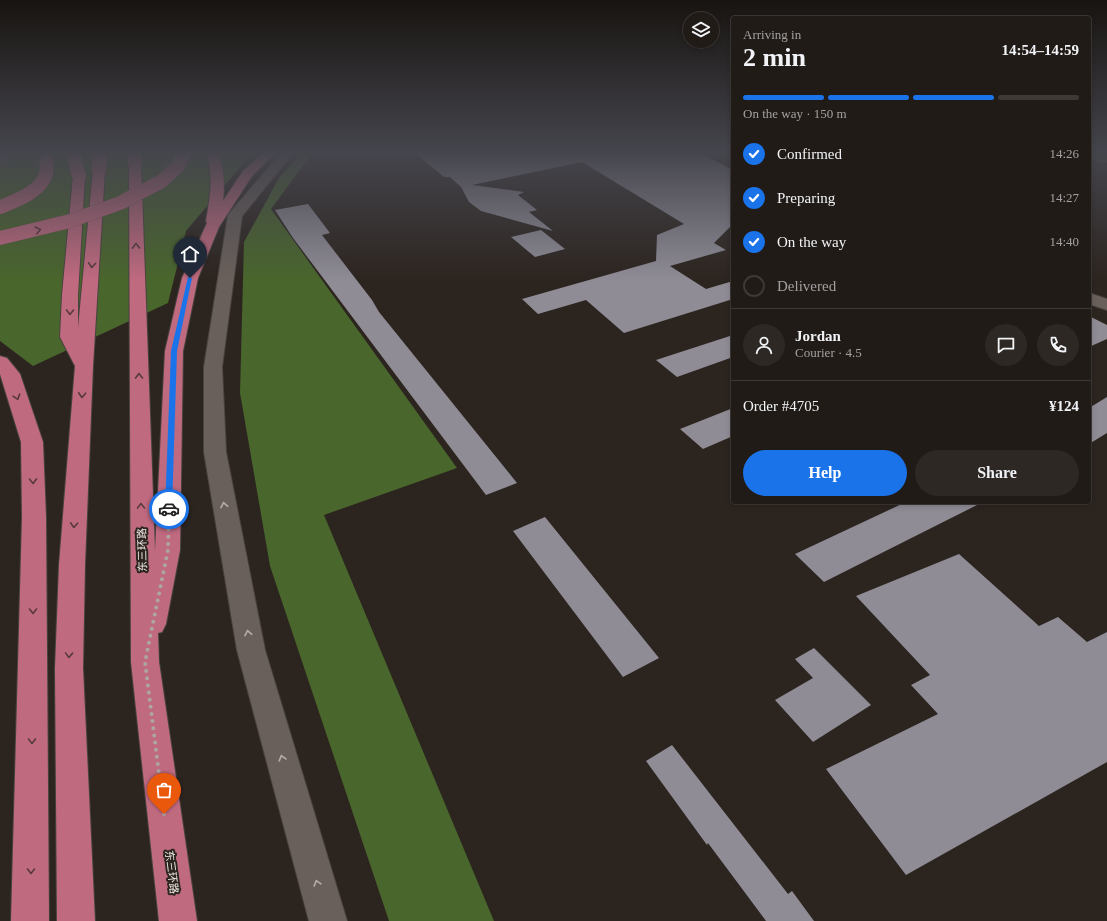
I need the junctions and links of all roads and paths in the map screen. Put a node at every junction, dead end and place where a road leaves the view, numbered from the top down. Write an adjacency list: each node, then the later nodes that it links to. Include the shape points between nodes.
1 (25, 195): 8 (highway, bridge)
2 (92, 195): 16 (highway, one-way to 16, via 69,668)
3 (135, 195): 14 (highway, 东三环路, one-way to 3)
4 (136, 195): 10 (highway, one-way to 4, bridge, via 48,228 116,205)
5 (217, 195): 9 (highway)
6 (233, 195): 9 (highway)
7 (252, 195): 18 (main road, one-way to 7, via 251,650 215,452 213,367 235,215)
8 (0, 207)
9 (212, 227): 14 (highway, via 190,278 174,351 168,550)
10 (0, 238)
11 (1091, 299): 12 (main road)
12 (1107, 305)
13 (0, 362): 15 (highway, one-way to 15, via 10,374 32,442 34,517)
14 (145, 662): 17 (highway, 东三环路)
15 (30, 921)
16 (76, 921)
17 (178, 921)
18 (328, 921)

